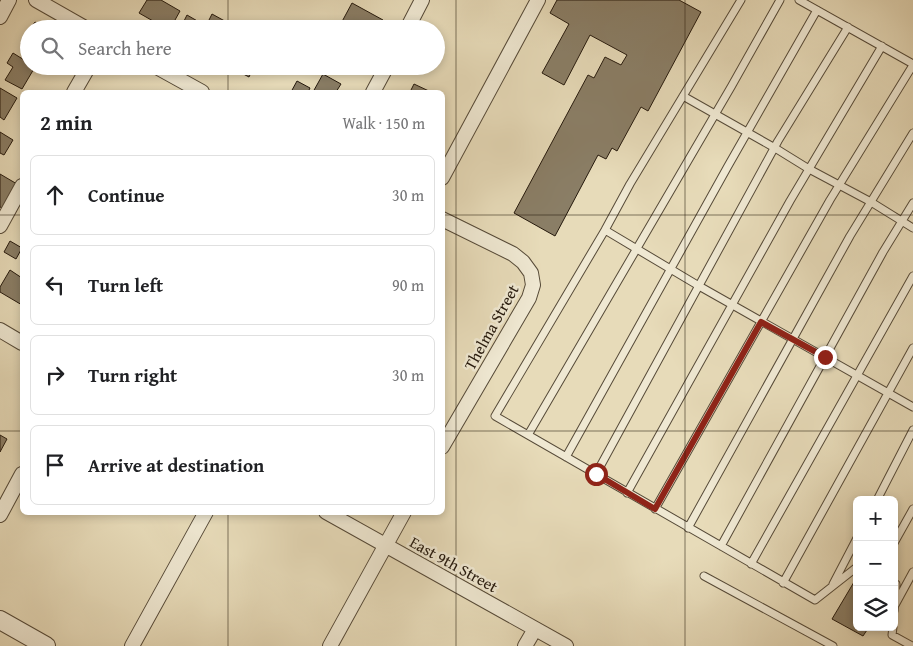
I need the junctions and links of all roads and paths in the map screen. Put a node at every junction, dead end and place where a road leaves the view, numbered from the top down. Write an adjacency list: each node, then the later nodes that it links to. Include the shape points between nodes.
1 (9, 0): 9 (street)
2 (36, 0): 10 (street)
3 (422, 0): 11 (street)
4 (538, 0): 27 (street)
5 (741, 0): 21 (lane)
6 (780, 0): 22 (lane)
7 (799, 0): 8 (lane)
8 (817, 10): 12 (lane); 23 (lane)
9 (0, 17)
10 (71, 20)
11 (412, 20)
12 (848, 27): 13 (lane); 25 (lane)
13 (882, 46): 14 (lane); 26 (lane)
14 (913, 64): 28 (lane)
15 (84, 75): 18 (street)
16 (171, 75): 19 (street)
17 (382, 75): 20 (street)
18 (75, 90)
19 (198, 90)
20 (374, 90)
21 (683, 96): 22 (lane); 36 (lane)
22 (716, 114): 23 (lane); 37 (lane)
23 (748, 132): 25 (lane); 38 (lane)
24 (913, 133): 30 (lane)
25 (774, 148): 26 (lane); 40 (lane)
26 (809, 169): 28 (lane); 41 (lane)
27 (445, 172)
28 (839, 185): 30 (lane); 42 (lane)
29 (20, 190): 34 (street)
30 (871, 202): 33 (lane); 44 (lane)
31 (913, 203): 33 (lane)
32 (445, 220): 53 (street, Thelma Street, via 513,254 531,273 533,285 529,298)
33 (902, 222): 35 (lane); 47 (lane)
34 (0, 226)
35 (913, 228)
36 (605, 230): 37 (lane); 52 (lane, via 495,416)
37 (637, 249): 38 (lane); 52 (lane)
38 (671, 269): 40 (lane); 54 (lane)
39 (913, 276): 48 (lane)
40 (698, 286): 41 (lane); 55 (lane)
41 (732, 304): 42 (lane); 57 (lane)
42 (761, 322): 44 (lane); 59 (lane)
43 (0, 330): 45 (street)
44 (792, 339): 47 (lane); 65 (lane)
45 (20, 341)
46 (913, 348): 49 (lane)
47 (825, 357): 48 (lane); 69 (lane)
48 (857, 376): 49 (lane); 70 (lane)
49 (888, 393): 50 (lane); 74 (lane)
50 (913, 407)
51 (913, 430): 58 (lane)
52 (528, 435): 54 (lane)
53 (445, 442)
54 (566, 457): 55 (lane)
55 (596, 474): 57 (lane)
56 (20, 478): 61 (street)
57 (627, 493): 59 (lane)
58 (878, 496)
59 (655, 509): 65 (lane)
60 (913, 510): 67 (lane)
61 (0, 515)
62 (204, 515): 81 (street)
63 (331, 515): 68 (street, East 9th Street)
64 (402, 515): 68 (street)
65 (688, 528): 69 (lane)
66 (855, 541): 75 (lane)
67 (895, 541)
68 (385, 545): 78 (street, East 9th Street); 82 (street)
69 (721, 546): 70 (lane)
70 (751, 564): 74 (lane)
71 (853, 570): 75 (lane)
72 (913, 572): 76 (lane)
73 (704, 576): 85 (lane)
74 (783, 583): 75 (lane, via 814,600)
75 (831, 587)
76 (898, 600)
77 (0, 620): 80 (street)
78 (535, 629): 83 (street); 84 (street, East 9th Street)
79 (892, 631): 86 (lane, via 892,635)
80 (46, 646)
81 (132, 646)
82 (330, 646)
83 (525, 646)
84 (566, 646)
85 (833, 646)
86 (913, 646)

